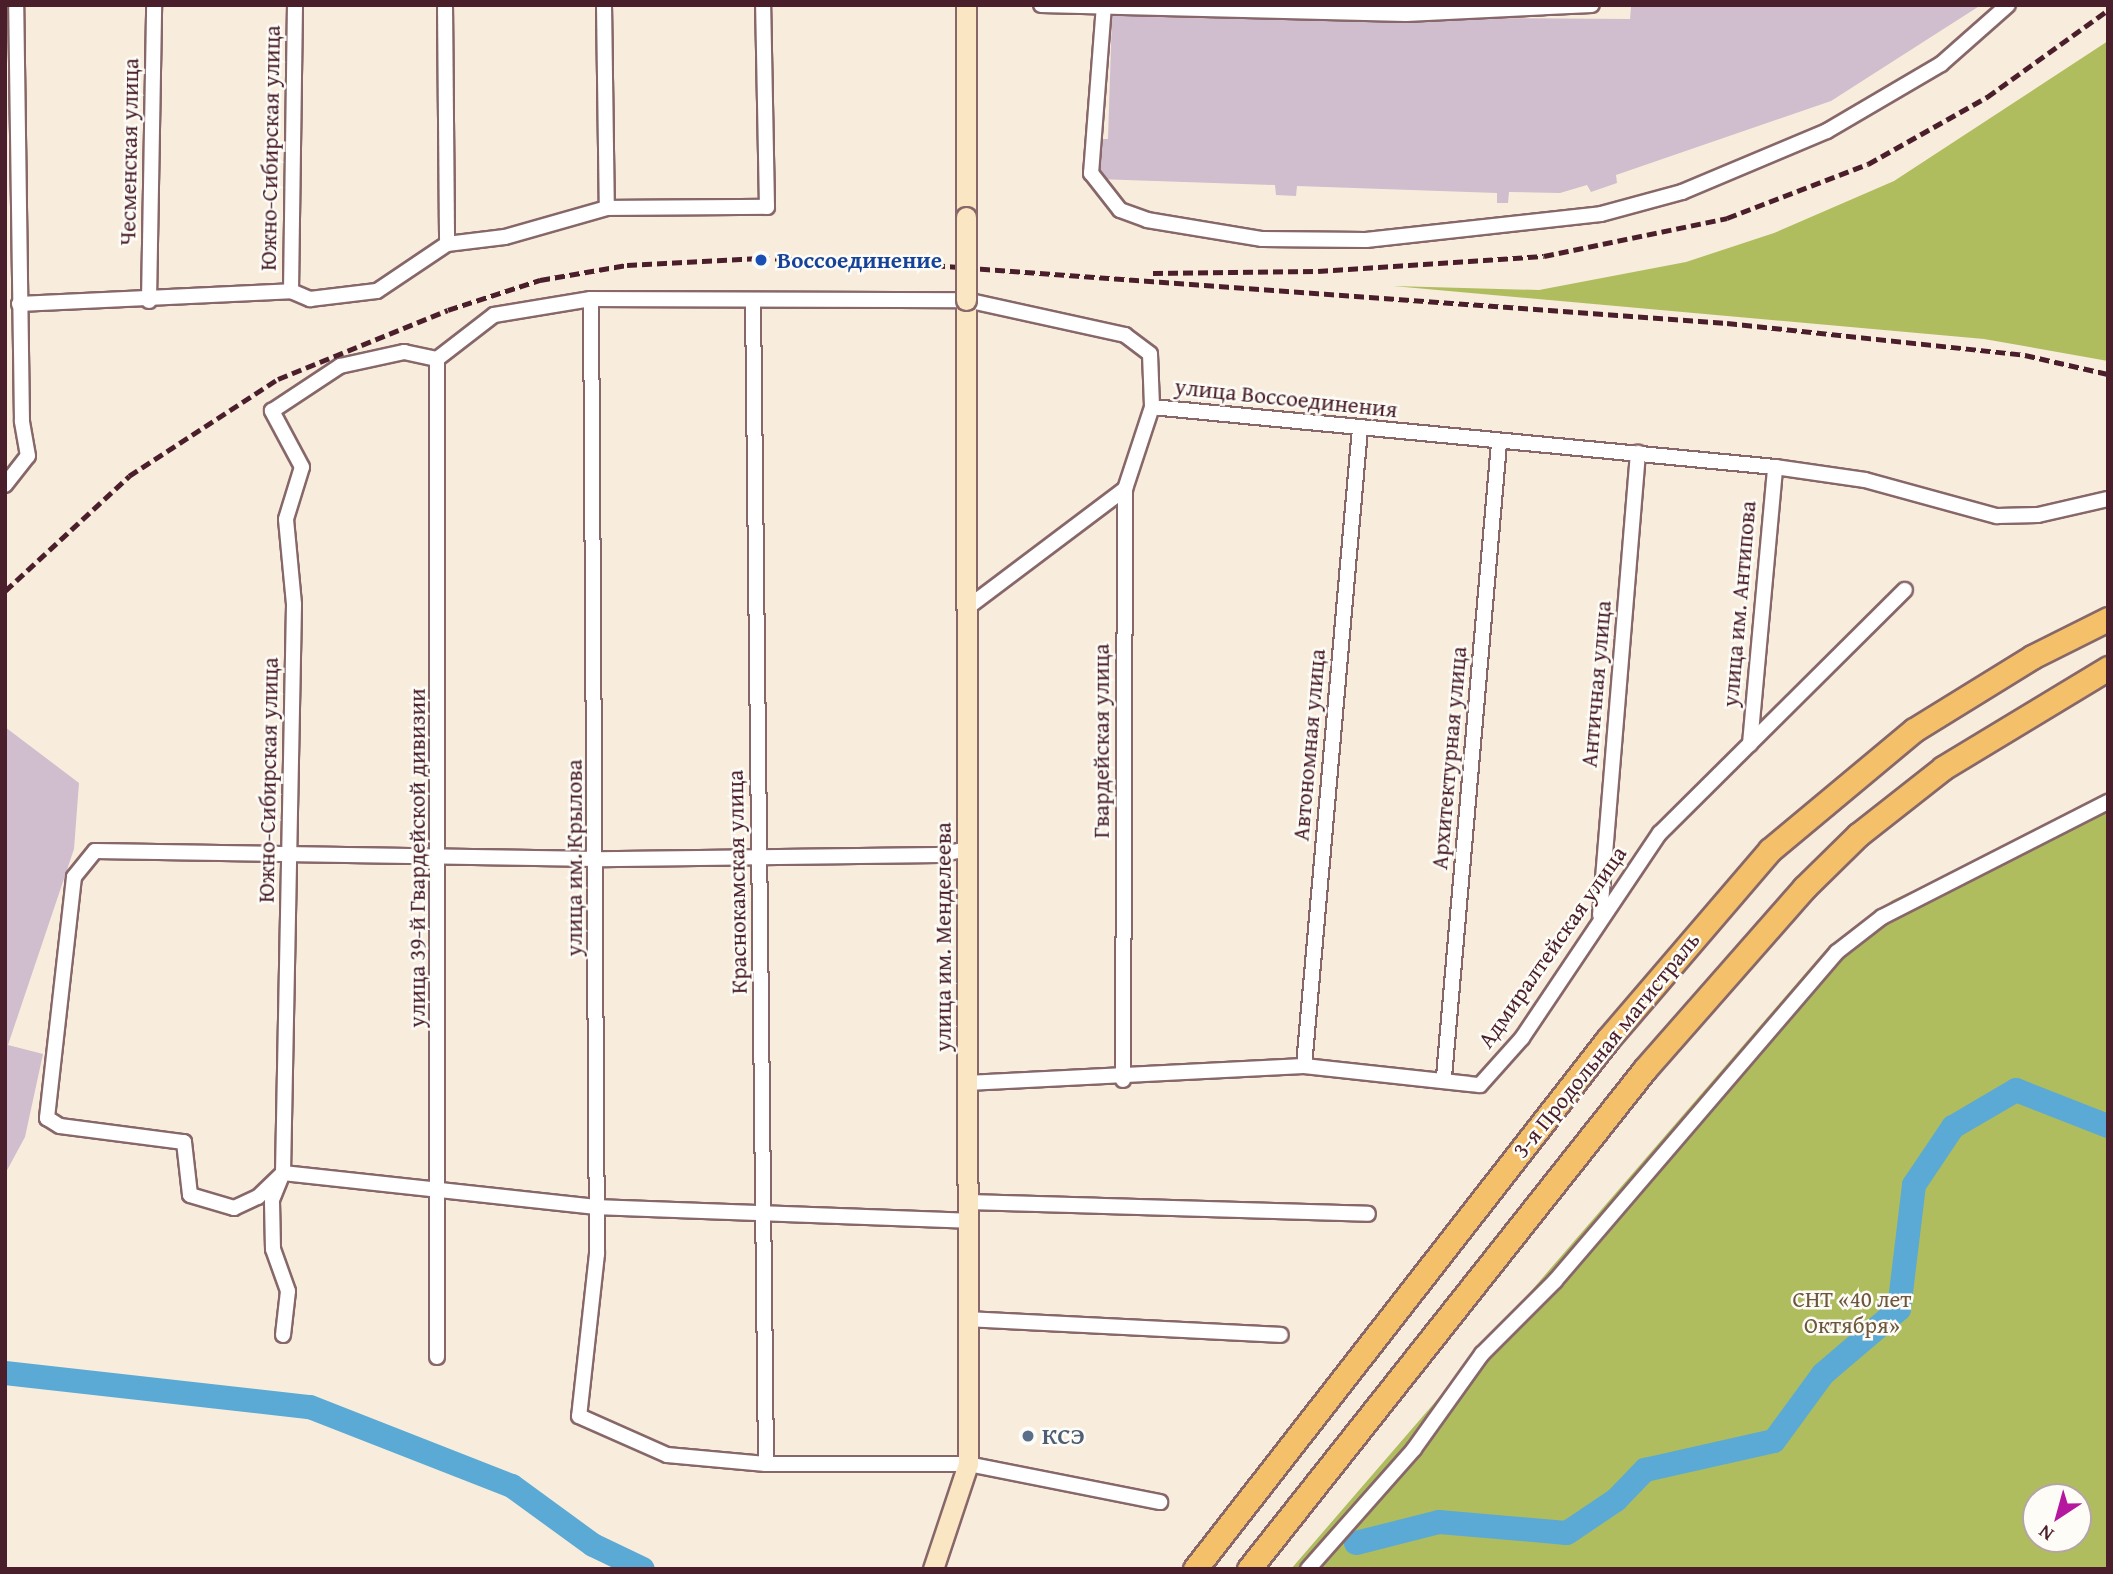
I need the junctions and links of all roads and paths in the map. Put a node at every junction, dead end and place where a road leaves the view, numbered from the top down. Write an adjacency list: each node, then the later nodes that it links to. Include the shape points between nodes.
1 (16, 5): 22 (street)
2 (154, 5): 19 (street, Чесменская улица)
3 (295, 5): 17 (street, Южно-Сибирская улица)
4 (445, 5): 16 (street)
5 (604, 5): 15 (street)
6 (763, 5): 15 (street, via 767,207)
7 (966, 5): 21 (main road, улица им. Менделеева, bridge)
8 (1041, 5): 12 (street)
9 (1592, 5): 13 (street)
10 (2008, 5): 12 (street, via 1941,64 1827,131 1682,192 1588,216 1366,240 1262,239 1147,220 1120,210 1091,173)
11 (1276, 7): 12 (street); 14 (street)
12 (1103, 8)
13 (1534, 8): 14 (street)
14 (1406, 10)
15 (607, 208): 16 (street, via 505,237)
16 (447, 244): 17 (street, via 377,291 310,299)
17 (291, 291): 19 (street)
18 (591, 299): 20 (street, улица Воссоединения); 23 (street, улица Воссоединения, via 494,315); 42 (street, улица им. Крылова)
19 (149, 300): 22 (street)
20 (752, 300): 21 (street, улица Воссоединения); 41 (street, Краснокамская улица)
21 (966, 300): 24 (street, улица Воссоединения, via 1125,335 1150,354); 33 (main road, улица им. Менделеева)
22 (19, 304): 29 (street, via 28,456)
23 (437, 359): 39 (street, улица 39-й Гвардейской дивизии); 40 (street, Южно-Сибирская улица, via 404,352 340,366 272,411 302,467 286,519 294,604)
24 (1152, 407): 25 (street, улица Воссоединения); 30 (street, Гвардейская улица)
25 (1360, 429): 26 (street, улица Воссоединения); 44 (street, Автономная улица)
26 (1499, 443): 27 (street, улица Воссоединения); 45 (street, Архитектурная улица)
27 (1638, 453): 28 (street, улица Воссоединения); 43 (street, Античная улица)
28 (1774, 467): 31 (street, улица Воссоединения, via 1910,492 1997,516 2038,515); 36 (street, улица им. Антипова)
29 (5, 485)
30 (1125, 489): 33 (street); 46 (street, Гвардейская улица)
31 (2108, 499)
32 (1905, 590): 36 (street, Адмиралтейская улица)
33 (967, 608): 38 (main road, улица им. Менделеева)
34 (2108, 619): 62 (highway, 3-я Продольная магистраль, via 2032,657 1914,730 1770,850 1608,1039)
35 (2108, 668): 63 (highway, 3-я Продольная магистраль, via 1943,768 1858,835 1804,888 1646,1069)
36 (1749, 744): 43 (street, Адмиралтейская улица, via 1660,833)
37 (2108, 802): 64 (street, via 1882,917 1837,952 1555,1280 1482,1354 1414,1449)
38 (967, 849): 41 (street); 47 (main road, улица им. Менделеева)
39 (441, 855): 40 (street); 42 (street); 49 (street, улица 39-й Гвардейской дивизии)
40 (288, 858): 48 (street, Южно-Сибирская улица); 48 (street, via 95,851 74,877 47,1118 60,1126 184,1143 190,1195 234,1208 258,1197)
41 (759, 858): 42 (street); 53 (street, Краснокамская улица)
42 (598, 859): 50 (street, улица им. Крылова)
43 (1600, 918): 45 (street, Адмиралтейская улица, via 1522,1038 1480,1085)
44 (1304, 1066): 45 (street, Адмиралтейская улица); 46 (street, Адмиралтейская улица)
45 (1444, 1077)
46 (1123, 1080): 47 (street, Адмиралтейская улица)
47 (967, 1083): 51 (main road, улица им. Менделеева)
48 (283, 1173): 49 (street); 55 (street, Южно-Сибирская улица, via 272,1200 273,1249 288,1291)
49 (440, 1192): 50 (street); 57 (street, улица 39-й Гвардейской дивизии)
50 (594, 1207): 53 (street); 58 (street, улица им. Крылова, via 597,1254 579,1416 667,1455)
51 (968, 1212): 52 (street); 53 (street); 54 (main road, улица им. Менделеева)
52 (1368, 1214)
53 (763, 1215): 58 (street, Краснокамская улица)
54 (968, 1319): 56 (street); 59 (main road, улица им. Менделеева)
55 (283, 1335)
56 (1281, 1335)
57 (437, 1357)
58 (766, 1464): 59 (street)
59 (968, 1464): 60 (street); 61 (main road, улица им. Менделеева)
60 (1160, 1502)
61 (933, 1569)
62 (1195, 1569)
63 (1249, 1569)
64 (1308, 1569)

